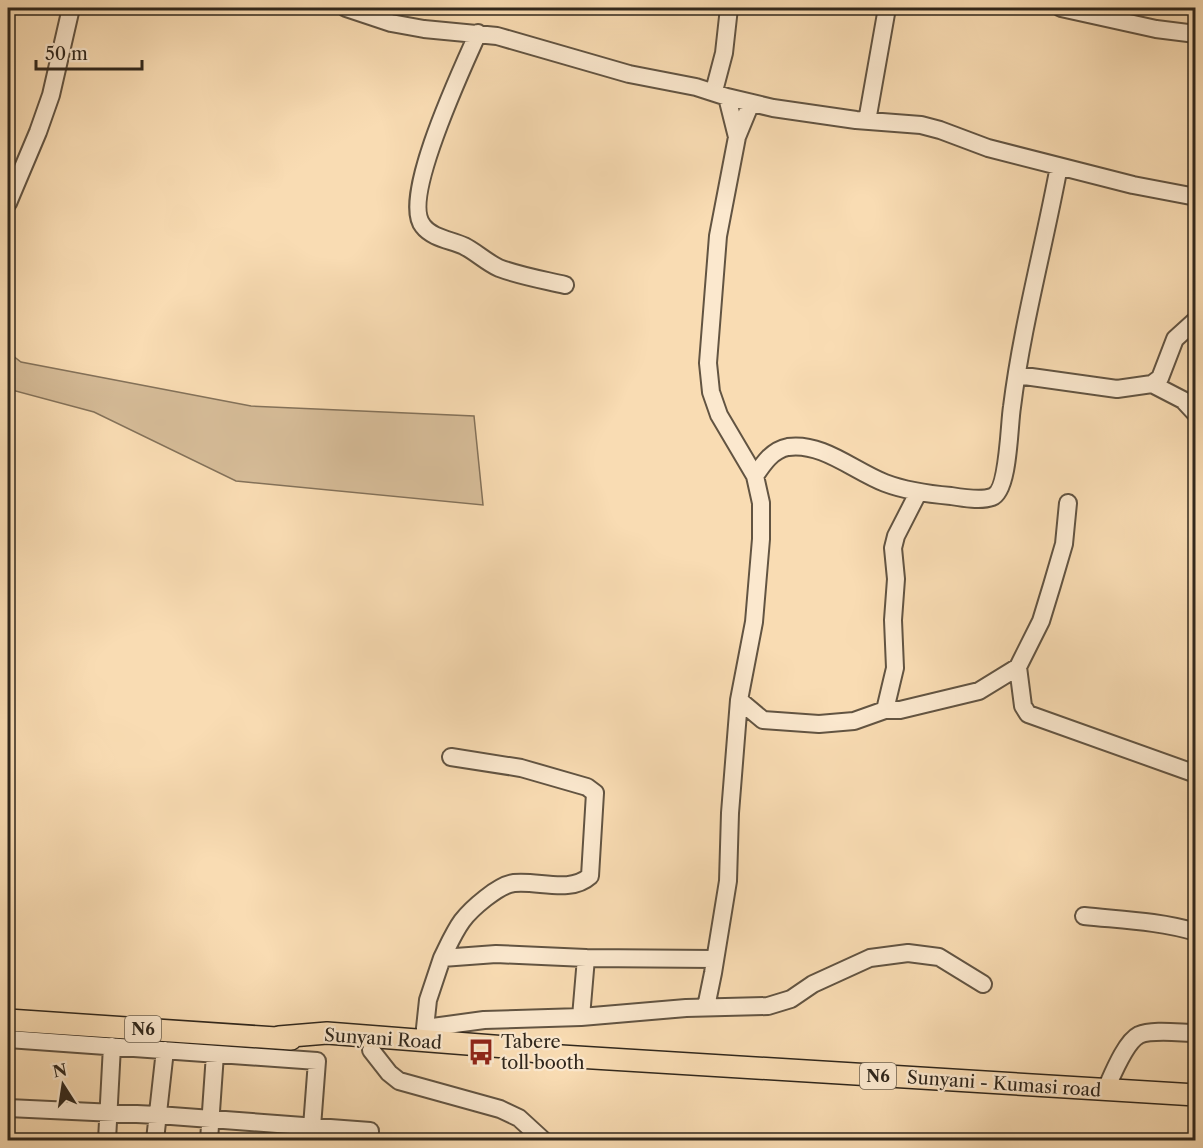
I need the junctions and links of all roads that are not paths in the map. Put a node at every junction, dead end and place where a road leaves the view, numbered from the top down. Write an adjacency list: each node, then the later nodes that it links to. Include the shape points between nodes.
1 (71, 8): 14 (street, via 51,95)
2 (346, 8): 6 (street, via 391,23)
3 (729, 8): 8 (street)
4 (887, 8): 10 (street)
5 (1061, 8): 7 (street)
6 (478, 33): 8 (street, via 538,46 629,74); 15 (street, via 424,168 418,217 431,233 466,247 499,268)
7 (1196, 34)
8 (721, 94): 9 (street); 11 (street)
9 (751, 103): 10 (street); 11 (street)
10 (867, 121): 12 (street, via 921,125)
11 (737, 137): 20 (street, via 718,236 708,363 711,392 719,415)
12 (1059, 166): 13 (street); 17 (street)
13 (1196, 197)
14 (8, 203)
15 (565, 285)
16 (1196, 320): 18 (street, via 1175,339 1160,378)
17 (1017, 375): 18 (street, via 1117,389); 21 (street, via 1005,467 997,495 961,498)
18 (1152, 384): 19 (street, via 1183,400)
19 (1196, 414)
20 (755, 476): 21 (street, via 778,451 804,447 827,454 875,479); 24 (street, via 761,503 760,539 754,622)
21 (918, 493): 25 (street, via 893,549 896,668)
22 (1068, 503): 23 (street, via 1064,544 1041,621)
23 (1018, 667): 25 (street, via 979,691); 27 (street, via 1023,706 1028,714)
24 (739, 700): 25 (street, via 763,720 854,721); 32 (street, via 728,881)
25 (885, 710)
26 (451, 757): 30 (street, via 521,768 587,786 595,793 590,876 573,885 512,883 497,889 462,921)
27 (1196, 774)
28 (1084, 916): 29 (street, via 1174,925)
29 (1196, 932)
30 (441, 958): 31 (street, via 496,954); 38 (street, via 428,1000)
31 (586, 958): 32 (street); 35 (street)
32 (715, 959): 34 (street)
33 (983, 984): 34 (street, via 939,957 908,953 870,958 813,984 791,999 768,1006)
34 (706, 1007): 35 (street)
35 (581, 1017): 38 (street, via 484,1020)
36 (8, 1020): 39 (main road, N6)
37 (1196, 1033): 46 (street, via 1140,1035 1130,1043)
38 (425, 1035): 39 (main road, Sunyani Road / N6, via 327,1033); 45 (main road, Sunyani Road / N6)
39 (279, 1037): 43 (main road, Sunyani Road / N6)
40 (8, 1039): 41 (street)
41 (112, 1046): 42 (street); 49 (street)
42 (165, 1050): 44 (street); 50 (street)
43 (371, 1050): 45 (main road, Sunyani Road / N6, via 504,1060); 57 (street, via 399,1081 500,1109 519,1118)
44 (215, 1054): 51 (street); 52 (street, via 317,1061)
45 (561, 1056): 46 (main road, Sunyani - Kumasi road / N6)
46 (1105, 1091): 47 (main road, Sunyani - Kumasi road / N6)
47 (1196, 1095)
48 (8, 1108): 49 (street)
49 (109, 1113): 50 (street); 53 (street)
50 (158, 1115): 51 (street); 54 (street)
51 (210, 1119): 52 (street); 55 (street)
52 (311, 1134): 56 (street, via 370,1131)
53 (107, 1140)
54 (155, 1140)
55 (209, 1140)
56 (369, 1140)
57 (543, 1140)

